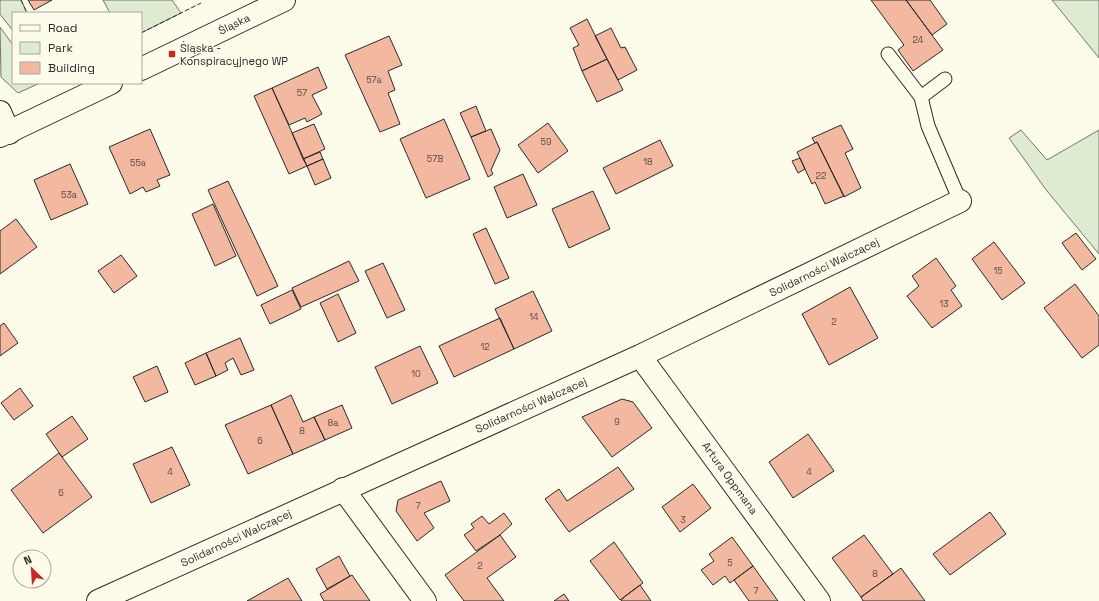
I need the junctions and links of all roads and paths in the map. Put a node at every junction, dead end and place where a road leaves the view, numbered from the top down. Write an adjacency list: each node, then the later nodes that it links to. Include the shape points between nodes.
1 (284, 0): 3 (street, Śląska)
2 (888, 54): 6 (lane)
3 (142, 69)
4 (945, 79): 6 (lane)
5 (110, 84): 8 (street)
6 (921, 97): 9 (lane, via 928,126)
7 (0, 112): 8 (street)
8 (4, 134)
9 (960, 201): 10 (street, Solidarności Walczącej)
10 (640, 356): 11 (street, Solidarności Walczącej); 14 (street, Artura Oppmana)
11 (344, 489): 12 (street, Solidarności Walczącej); 13 (street)
12 (98, 601)
13 (425, 601)
14 (819, 601)

